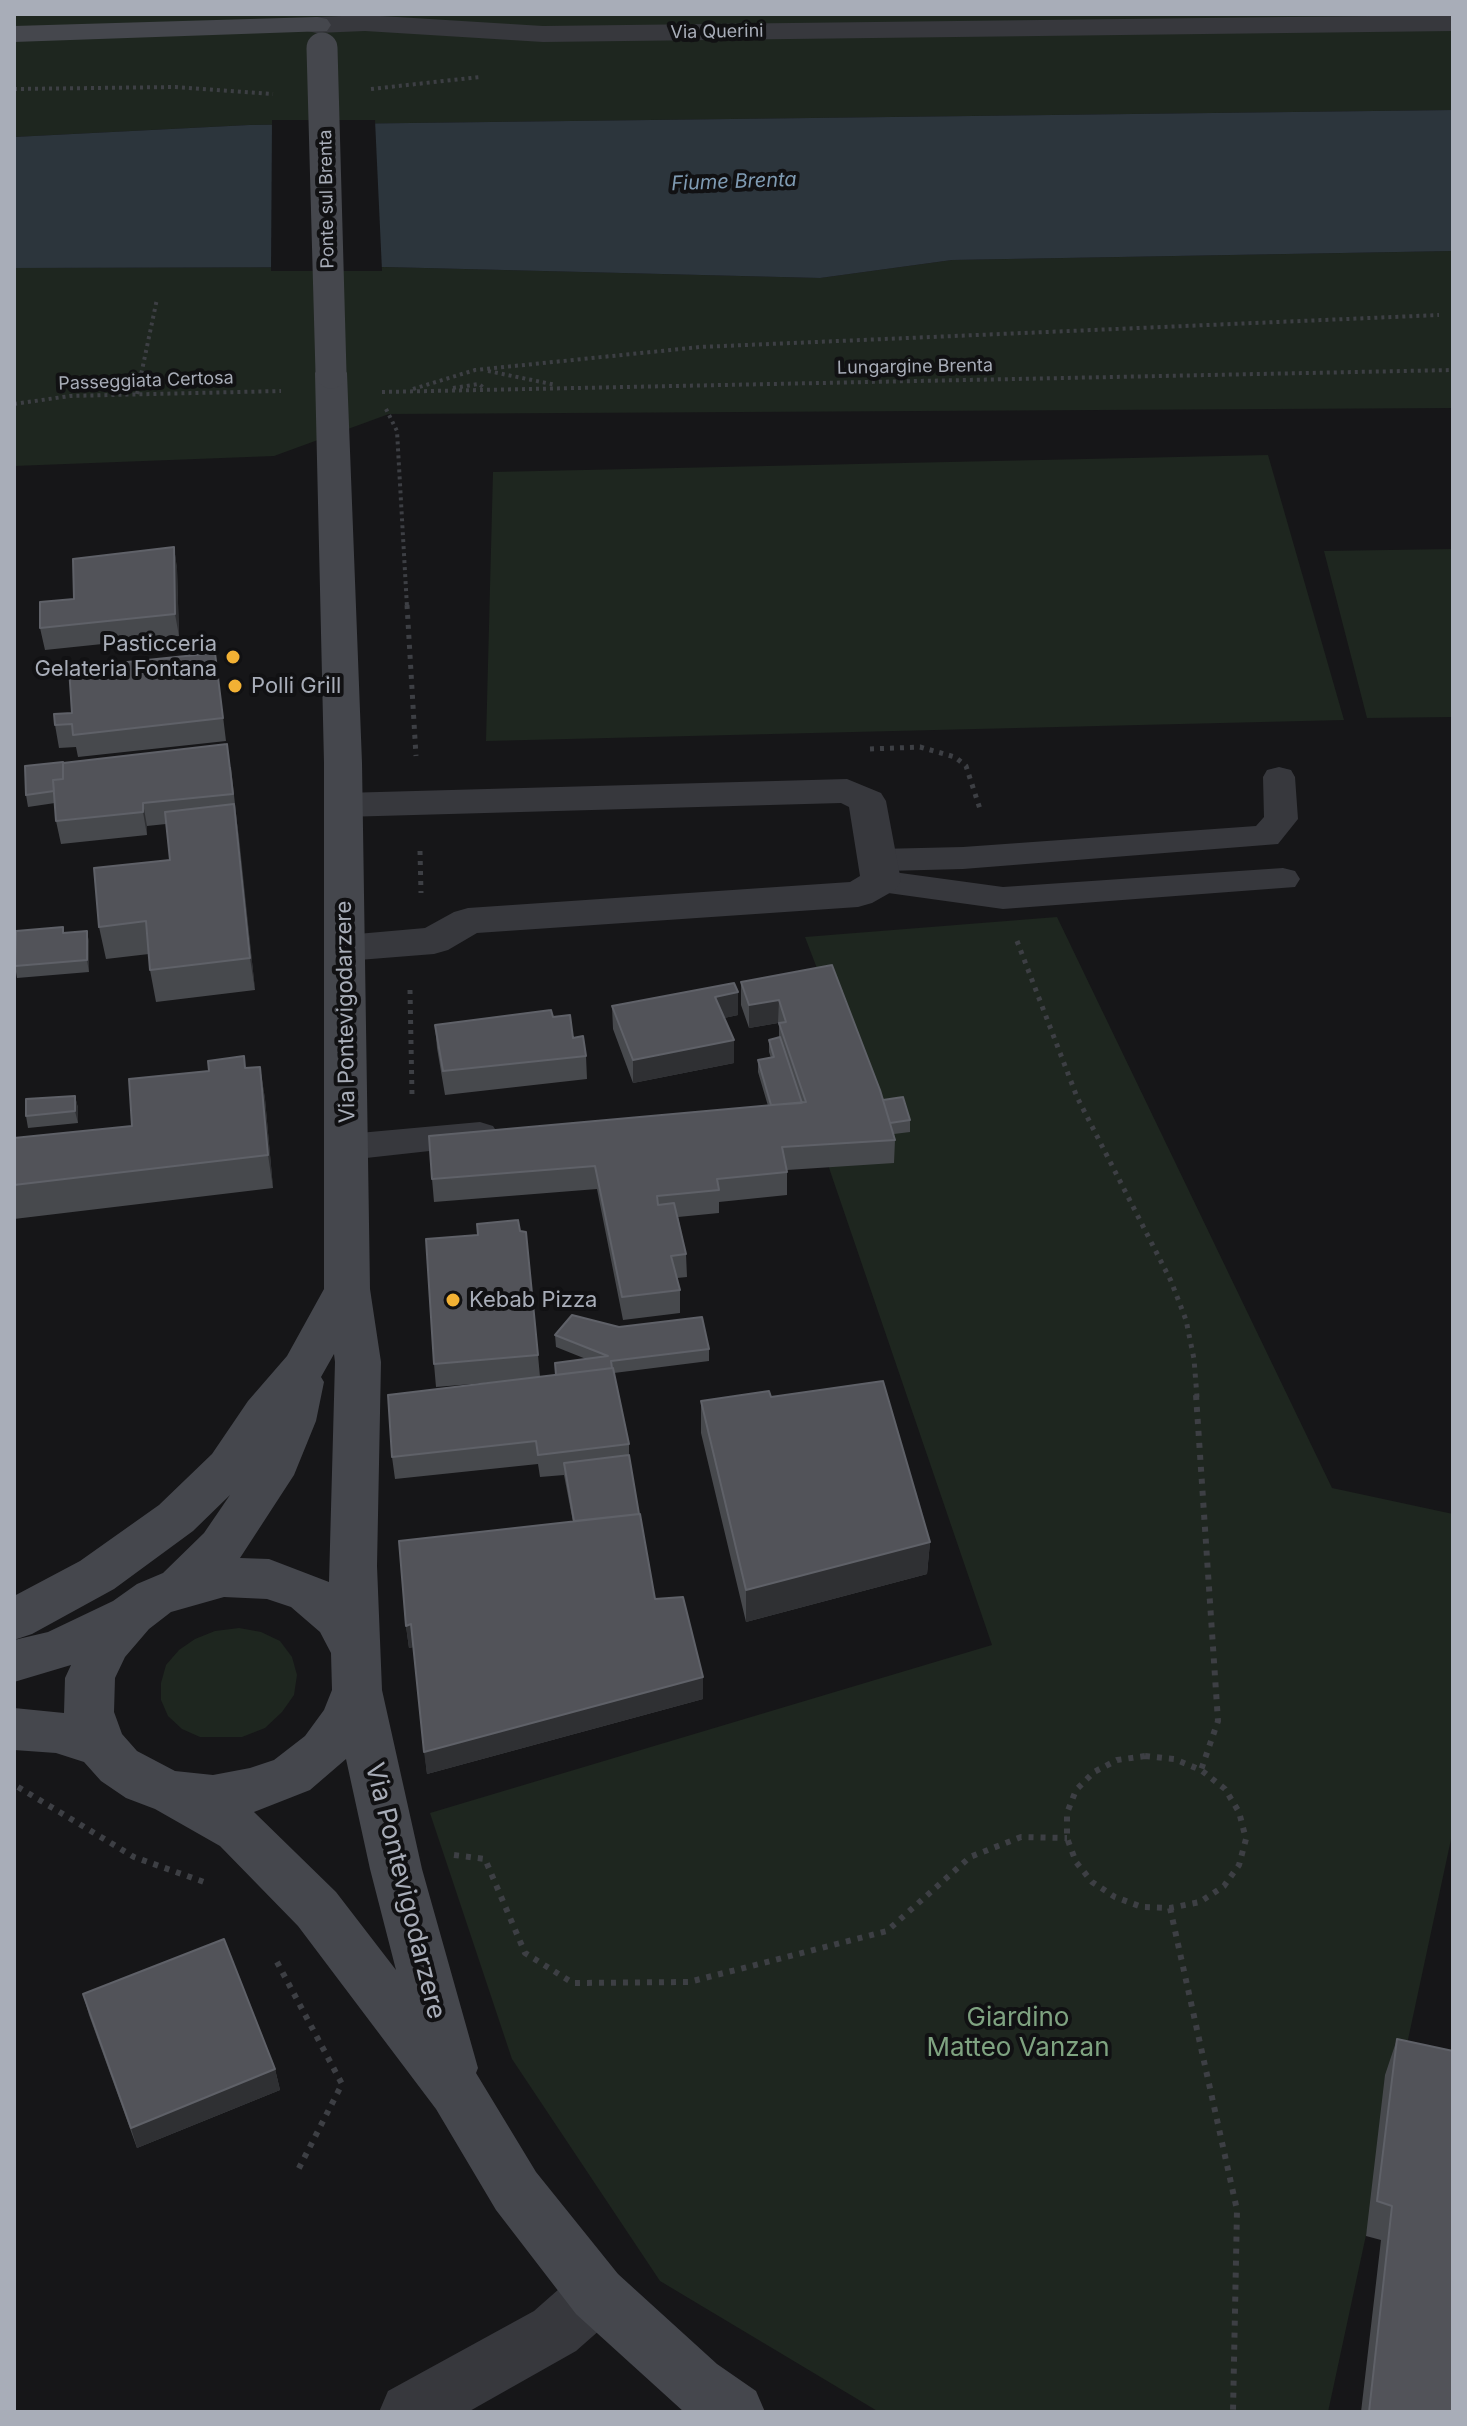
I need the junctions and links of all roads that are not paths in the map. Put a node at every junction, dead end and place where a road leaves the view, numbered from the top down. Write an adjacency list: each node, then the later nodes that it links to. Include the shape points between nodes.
1 (1453, 23): 2 (street, Via Querini, via 543,34 365,23)
2 (318, 29): 3 (main road); 4 (main road, Ponte sul Brenta, bridge)
3 (14, 34)
4 (331, 373): 6 (main road, Via Pontevigodarzere)
5 (1279, 777): 7 (lane, via 1281,819 1266,836 963,858)
6 (343, 805): 7 (street, via 847,791 867,801); 9 (main road, Via Pontevigodarzere)
7 (880, 871): 8 (lane, via 1003,898); 9 (street, via 858,894 468,921 434,941)
8 (1283, 879)
9 (346, 948): 11 (main road, Via Pontevigodarzere)
10 (506, 1133): 11 (lane)
11 (348, 1147): 12 (main road, Via Pontevigodarzere)
12 (347, 1289): 13 (main road); 18 (main road, Via Pontevigodarzere, via 358,1362)
13 (303, 1368): 14 (main road, Via Pontevigodarzere, via 293,1421 270,1475 221,1547); 16 (main road, via 229,1467 176,1518 97,1575)
14 (180, 1587): 15 (main road, Via Pontevigodarzere); 18 (main road, Via Pontevigodarzere, via 224,1577 269,1579 308,1593 338,1618)
15 (131, 1615): 17 (main road, Via Pontevigodarzere, via 59,1649); 20 (main road, Via Pontevigodarzere, via 106,1644 90,1678 89,1712)
16 (14, 1620)
17 (14, 1661)
18 (356, 1670): 21 (main road, Via Pontevigodarzere, via 345,1721 323,1751 292,1775 213,1797); 22 (main road, Via Pontevigodarzere, via 396,1869)
19 (14, 1729): 20 (main road, Via Pontevigodarzere, via 56,1732)
20 (101, 1745): 21 (main road, Via Pontevigodarzere, via 119,1766)
21 (173, 1793): 22 (main road, Via Pontevigodarzere, via 239,1830 317,1909)
22 (456, 2091): 23 (main road, Via Pontevigodarzere, via 516,2191)
23 (597, 2294): 24 (street, via 555,2331); 25 (main road, Via Pontevigodarzere, via 696,2385)
24 (409, 2412)
25 (735, 2412)

